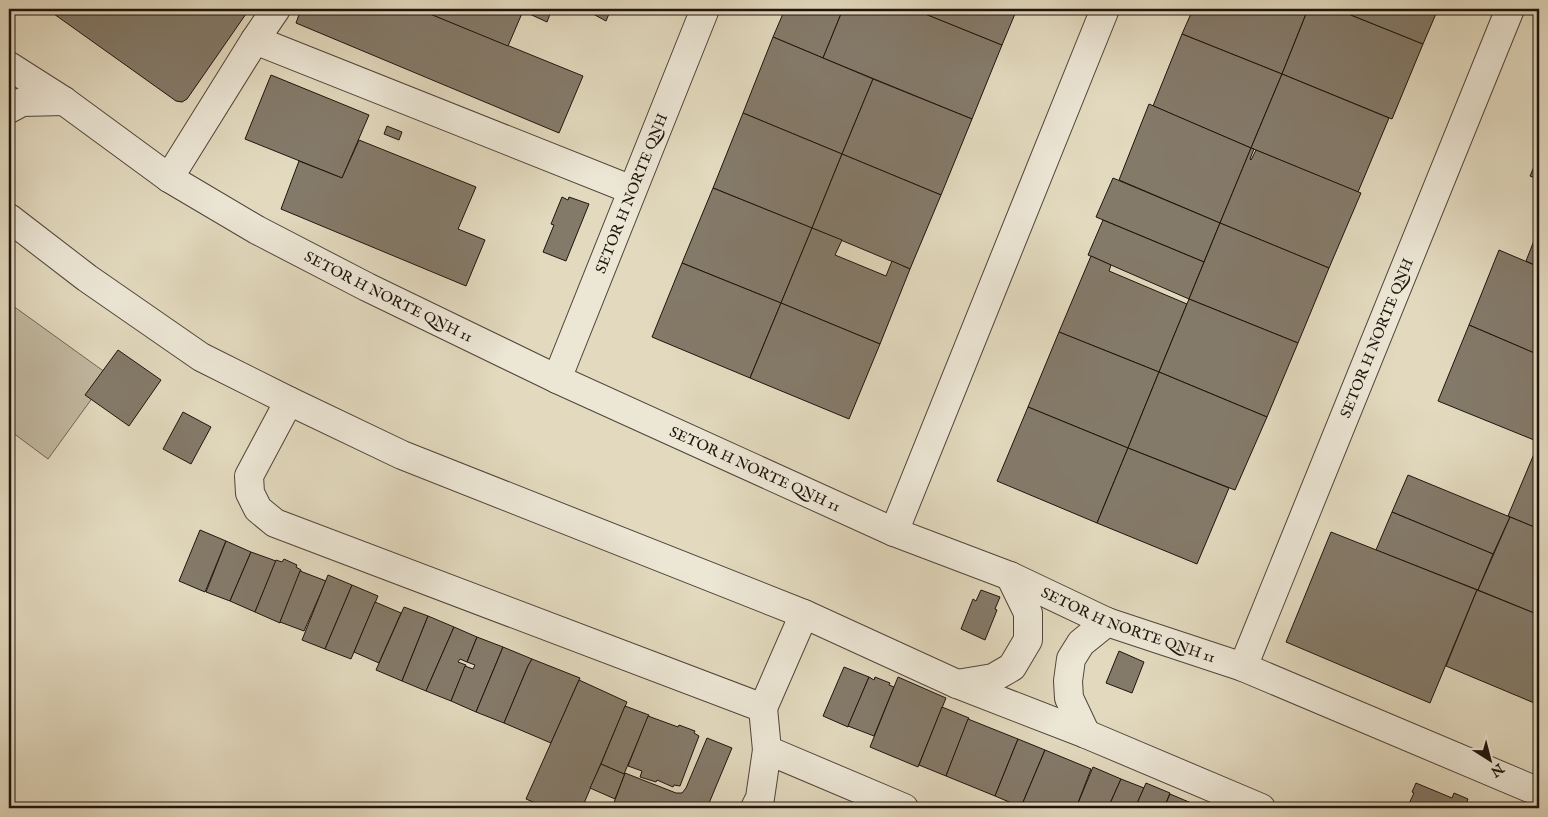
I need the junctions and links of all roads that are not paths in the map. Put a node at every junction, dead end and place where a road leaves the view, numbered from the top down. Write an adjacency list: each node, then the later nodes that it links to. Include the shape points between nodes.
1 (276, 9): 5 (street)
2 (705, 9): 10 (street, SETOR H NORTE QNH)
3 (1105, 9): 14 (street)
4 (1510, 9): 18 (street, SETOR H NORTE QNH)
5 (255, 40): 9 (street); 10 (street)
6 (9, 66): 7 (street, SETOR H NORTE QNH 11)
7 (64, 101): 8 (street, via 22,102); 9 (street, SETOR H NORTE QNH 11)
8 (9, 109)
9 (170, 178): 12 (street, SETOR H NORTE QNH 11, via 257,230)
10 (632, 190): 12 (street, SETOR H NORTE QNH)
11 (9, 218): 13 (street, via 87,278 202,357)
12 (557, 379): 14 (street, SETOR H NORTE QNH 11)
13 (288, 401): 16 (street, via 402,455); 20 (street, via 249,476 250,493 258,509 276,523)
14 (894, 532): 15 (street, SETOR H NORTE QNH 11)
15 (1010, 576): 17 (street, SETOR H NORTE QNH 11); 19 (street, via 1028,613 1028,640 1012,667 994,678)
16 (804, 614): 19 (street); 20 (street)
17 (1107, 622): 18 (street, SETOR H NORTE QNH 11); 21 (street, via 1081,643 1071,659 1069,698)
18 (1243, 667): 23 (street, SETOR H NORTE QNH 11)
19 (957, 684): 21 (street)
20 (763, 708): 22 (street)
21 (1086, 734): 26 (street)
22 (767, 750): 24 (street, via 760,798); 25 (street)
23 (1539, 792)
24 (754, 808)
25 (904, 808)
26 (1261, 808)

